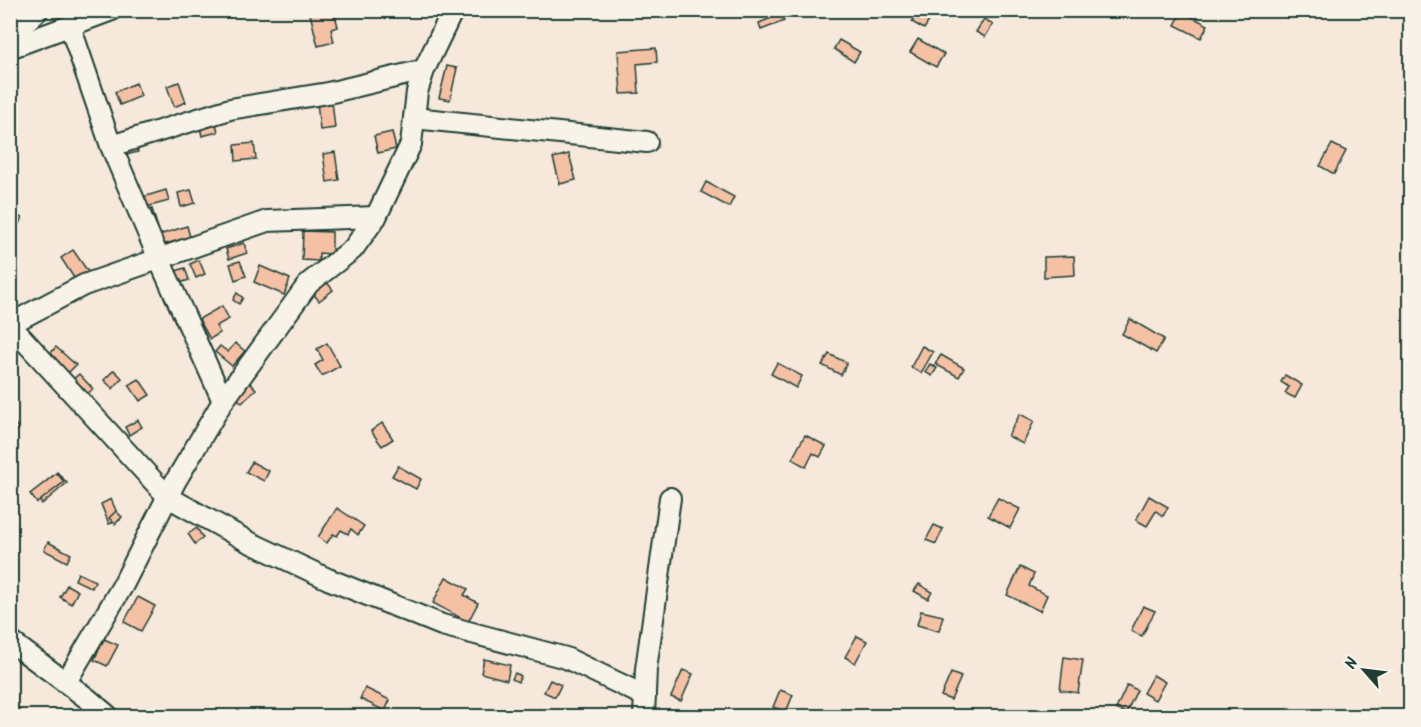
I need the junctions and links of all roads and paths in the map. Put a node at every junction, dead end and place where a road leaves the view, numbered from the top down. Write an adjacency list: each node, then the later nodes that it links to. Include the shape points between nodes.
1 (38, 10): 5 (street)
2 (112, 10): 4 (street)
3 (453, 10): 7 (street)
4 (70, 26): 6 (street); 10 (street)
5 (10, 37)
6 (10, 48)
7 (424, 70): 8 (street); 10 (street, via 328,93 230,109)
8 (414, 118): 9 (street); 11 (street, via 411,144)
9 (647, 142)
10 (111, 146): 12 (street)
11 (376, 217): 12 (street, via 267,221); 14 (street, via 353,249 309,283)
12 (159, 259): 13 (street, via 84,285); 14 (street)
13 (10, 325): 15 (street)
14 (223, 401): 15 (street)
15 (168, 497): 18 (street, via 123,585); 19 (street, via 249,542 328,579 442,625 566,658)
16 (670, 498): 19 (street, via 646,669)
17 (10, 641): 18 (street)
18 (66, 682): 20 (street)
19 (645, 711)
20 (108, 717)

